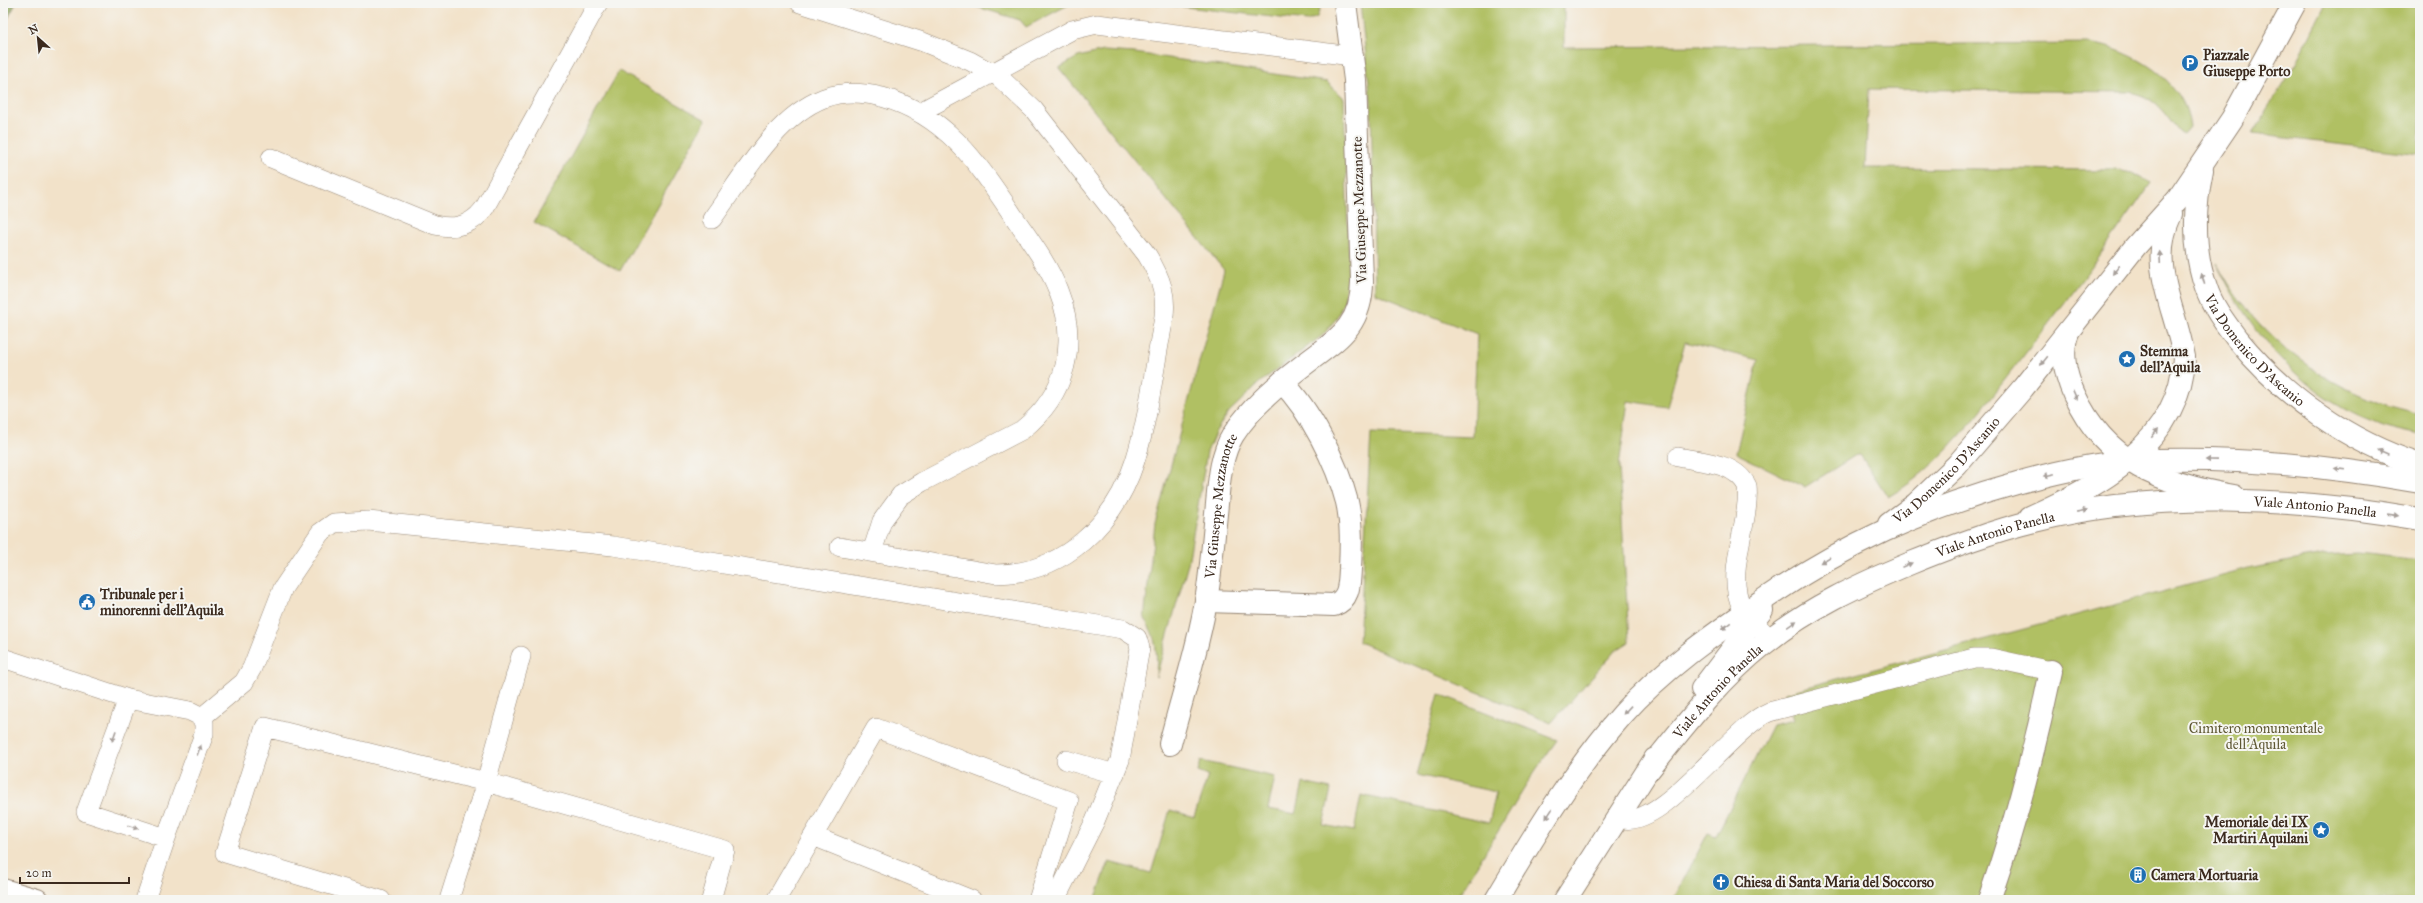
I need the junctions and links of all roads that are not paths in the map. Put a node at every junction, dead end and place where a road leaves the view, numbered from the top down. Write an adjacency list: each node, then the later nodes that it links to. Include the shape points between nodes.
1 (598, 3): 8 (lane, via 485,207 469,223 448,228 435,226)
2 (800, 3): 6 (lane, via 923,42)
3 (1345, 3): 5 (street, Via Giuseppe Mezzanotte)
4 (2295, 3): 9 (street, Via Domenico D'Ascanio, via 2241,103)
5 (1352, 56): 6 (lane, via 1096,24 1072,30); 13 (street, Via Giuseppe Mezzanotte, via 1361,302 1353,321 1341,337)
6 (993, 73): 7 (lane); 23 (lane, via 1034,110 1147,255 1160,277 1166,301 1165,311 1139,446 1129,476 1104,519 1073,550 1038,568 996,574)
7 (920, 112): 11 (lane, via 892,100 863,93 838,94 812,104 791,118 771,139); 23 (lane, via 942,126 963,146 1040,257 1062,303 1068,330 1067,359 1051,401 1034,420 1022,430 901,495 882,521)
8 (271, 158)
9 (2204, 164): 10 (street, Via Domenico D'Ascanio); 16 (street, Via Domenico D'Ascanio, one-way to 9, via 2373,447 2332,424 2278,382 2232,332 2212,302 2201,270 2196,214)
10 (2178, 199): 12 (street, Via Domenico D'Ascanio, one-way to 12, via 2135,247); 15 (street, Via Domenico D'Ascanio, one-way to 10, via 2172,406 2183,373 2181,339 2160,259 2163,232)
11 (712, 219)
12 (2068, 331): 15 (street, Via Domenico D'Ascanio, one-way to 15, via 2064,346 2065,369 2081,410 2105,442); 21 (street, Via Domenico D'Ascanio, one-way to 21, via 1957,466 1895,520)
13 (1282, 382): 24 (street, Via Giuseppe Mezzanotte, via 1240,425 1224,455); 24 (street, Via Giuseppe Mezzanotte, via 1303,405 1310,417 1347,501 1351,538 1347,592 1341,602 1334,604)
14 (1678, 457): 25 (lane, via 1731,469 1741,476 1747,486 1736,582 1738,595)
15 (2129, 462): 17 (street, Viale Antonio Panella, one-way to 15, via 2319,466 2232,461); 18 (street, Via Domenico D'Ascanio, via 2175,482); 20 (street, Via Domenico D'Ascanio, via 2096,484 2050,508); 21 (street, Viale Antonio Panella, one-way to 21, via 2075,469 2003,487 1932,510)
16 (2420, 465)
17 (2420, 482)
18 (2275, 503): 19 (street, Viale Antonio Panella, one-way to 19, via 2351,509); 20 (street, Viale Antonio Panella, one-way to 18, via 2034,520 2090,509 2150,502)
19 (2420, 519)
20 (1990, 534): 26 (street, Viale Antonio Panella, one-way to 20, via 1824,604 1859,586)
21 (1859, 541): 25 (street, Viale Antonio Panella, one-way to 25, via 1792,580)
22 (840, 547): 23 (lane)
23 (872, 552)
24 (1206, 601): 32 (street, Via Giuseppe Mezzanotte)
25 (1749, 616): 26 (lane); 34 (street, Viale Antonio Panella); 50 (street, Viale Antonio Panella, one-way to 50, via 1670,669 1625,713 1600,742 1537,831)
26 (1770, 639): 34 (street, Viale Antonio Panella, via 1741,664 1701,706)
27 (521, 656): 36 (lane)
28 (3, 658): 30 (lane)
29 (2051, 671): 37 (lane, via 1991,658 1974,658 1769,712 1745,727 1656,811 1639,819 1628,820); 52 (street, via 2037,742 2013,831)
30 (128, 699): 31 (lane, via 190,711); 39 (lane, one-way to 39, via 86,812)
31 (201, 718): 35 (lane, via 244,682 252,668 283,588 320,533 334,523 363,520 613,546 1123,629 1137,638 1140,654 1124,747); 39 (lane, one-way to 31, via 204,734 205,727)
32 (1170, 744)
33 (1066, 760): 35 (lane)
34 (1648, 771): 37 (street, Viale Antonio Panella)
35 (1115, 774): 49 (lane, via 1095,821)
36 (486, 782): 43 (lane, via 265,727 225,853); 44 (lane); 45 (lane, via 725,850)
37 (1618, 817): 51 (street, Viale Antonio Panella)
38 (813, 836): 46 (lane); 47 (lane); 48 (lane, via 876,728 1069,801)
39 (166, 838): 42 (lane)
40 (3, 890): 41 (street)
41 (37, 900)
42 (145, 900)
43 (381, 900)
44 (449, 900)
45 (711, 900)
46 (776, 900)
47 (972, 900)
48 (1038, 900)
49 (1055, 900)
50 (1496, 900)
51 (1565, 900)
52 (1989, 900)

